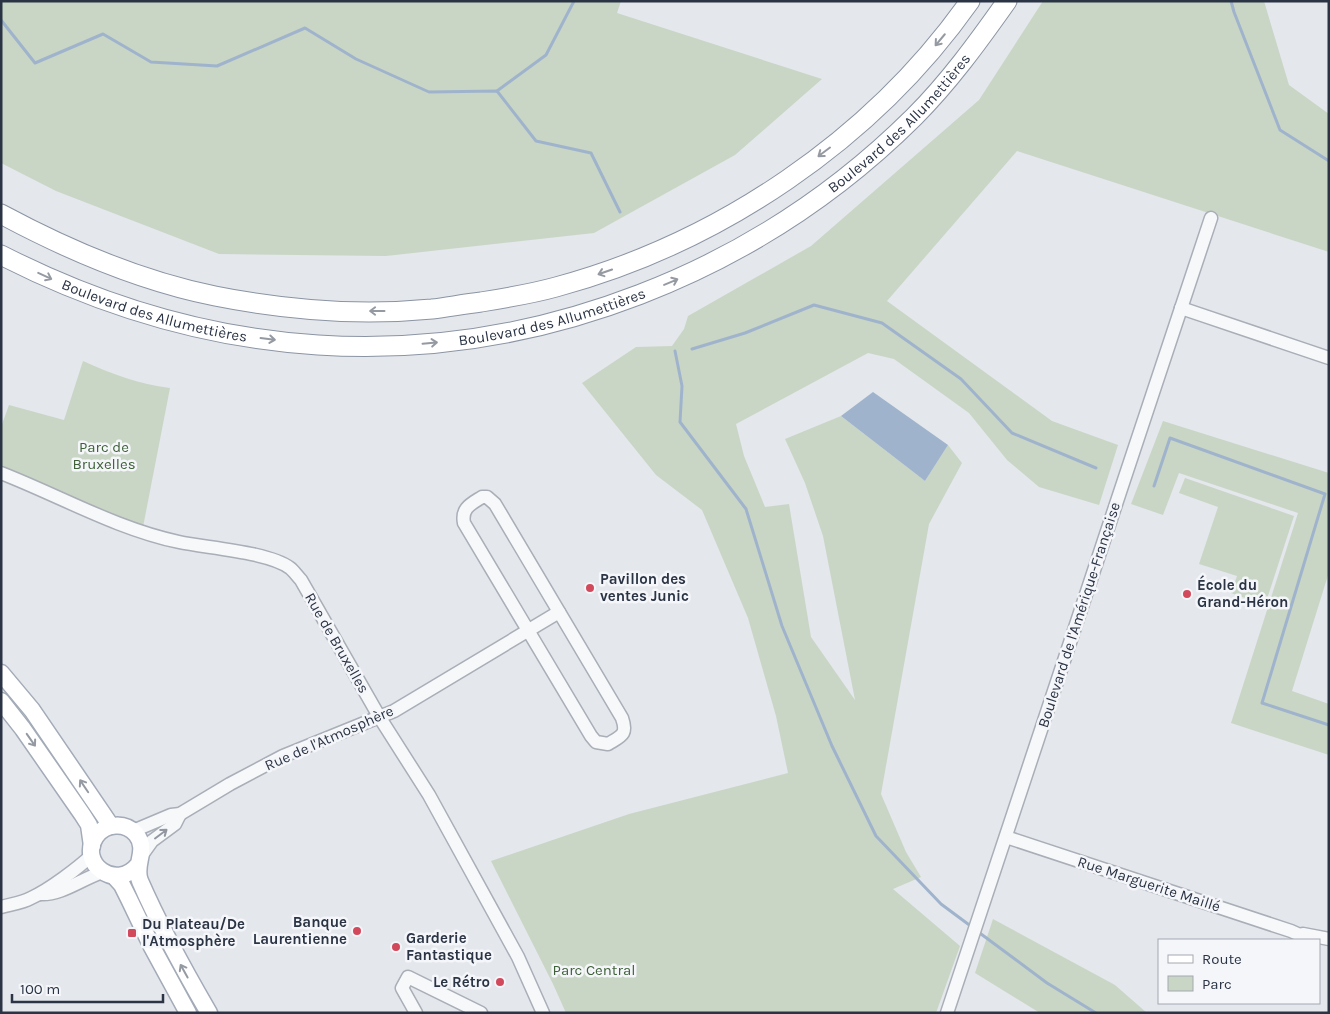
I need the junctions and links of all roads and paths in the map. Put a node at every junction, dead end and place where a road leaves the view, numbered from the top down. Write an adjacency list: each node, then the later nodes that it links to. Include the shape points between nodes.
1 (970, 1): 3 (highway, Boulevard des Allumettières, one-way to 3, via 934,47 881,104 831,147 784,181 660,250 599,274 519,296 432,309 376,312 237,300 133,273)
2 (1007, 1): 5 (highway, Boulevard des Allumettières, one-way to 2, via 72,288 144,313 232,334 292,342 344,346 436,342 517,330 575,317 700,269 744,246 815,200 916,115 966,58)
3 (1, 214)
4 (1211, 218): 6 (street, Boulevard de l'Amérique-Française)
5 (1, 255)
6 (1181, 308): 7 (street); 17 (street, Boulevard de l'Amérique-Française)
7 (1329, 358)
8 (1, 473): 13 (street, Rue de Bruxelles, via 145,533 261,556 292,569)
9 (558, 612): 10 (street, Rue de l'Atmosphère); 10 (street, via 495,504 482,497 467,507 464,523); 10 (street, via 622,718 623,735 608,744 596,742 591,736)
10 (528, 630): 13 (street, Rue de l'Atmosphère)
11 (1, 673): 15 (main road, one-way to 11, via 32,710)
12 (1, 701): 18 (main road, one-way to 18, via 89,825)
13 (380, 718): 14 (street, Rue de l'Atmosphère, via 271,762); 30 (street, Rue de Bruxelles, via 445,822 518,957)
14 (180, 814): 16 (street, Rue de l'Atmosphère); 19 (street, Rue de l'Atmosphère, one-way to 14, via 152,841 175,824)
15 (111, 826): 16 (main road); 18 (main road, via 97,836)
16 (133, 831): 19 (main road, via 141,842)
17 (1006, 837): 23 (street, Rue Marguerite Maillé); 31 (street, Boulevard de l'Amérique-Française)
18 (92, 850): 20 (main road, via 94,861); 21 (street, via 83,864)
19 (140, 860): 20 (main road, via 130,872); 27 (main road, one-way to 19, via 173,950 139,879)
20 (108, 874): 21 (street, via 48,895); 26 (main road, via 122,885)
21 (38, 894): 22 (street)
22 (1, 907)
23 (1291, 931): 24 (street, Rue Marguerite Maillé); 25 (street, Rue Marguerite Maillé)
24 (1309, 939)
25 (1329, 939)
26 (188, 1013)
27 (209, 1013)
28 (416, 1013): 29 (street, via 402,988 408,977)
29 (481, 1013)
30 (543, 1013)
31 (948, 1013)

